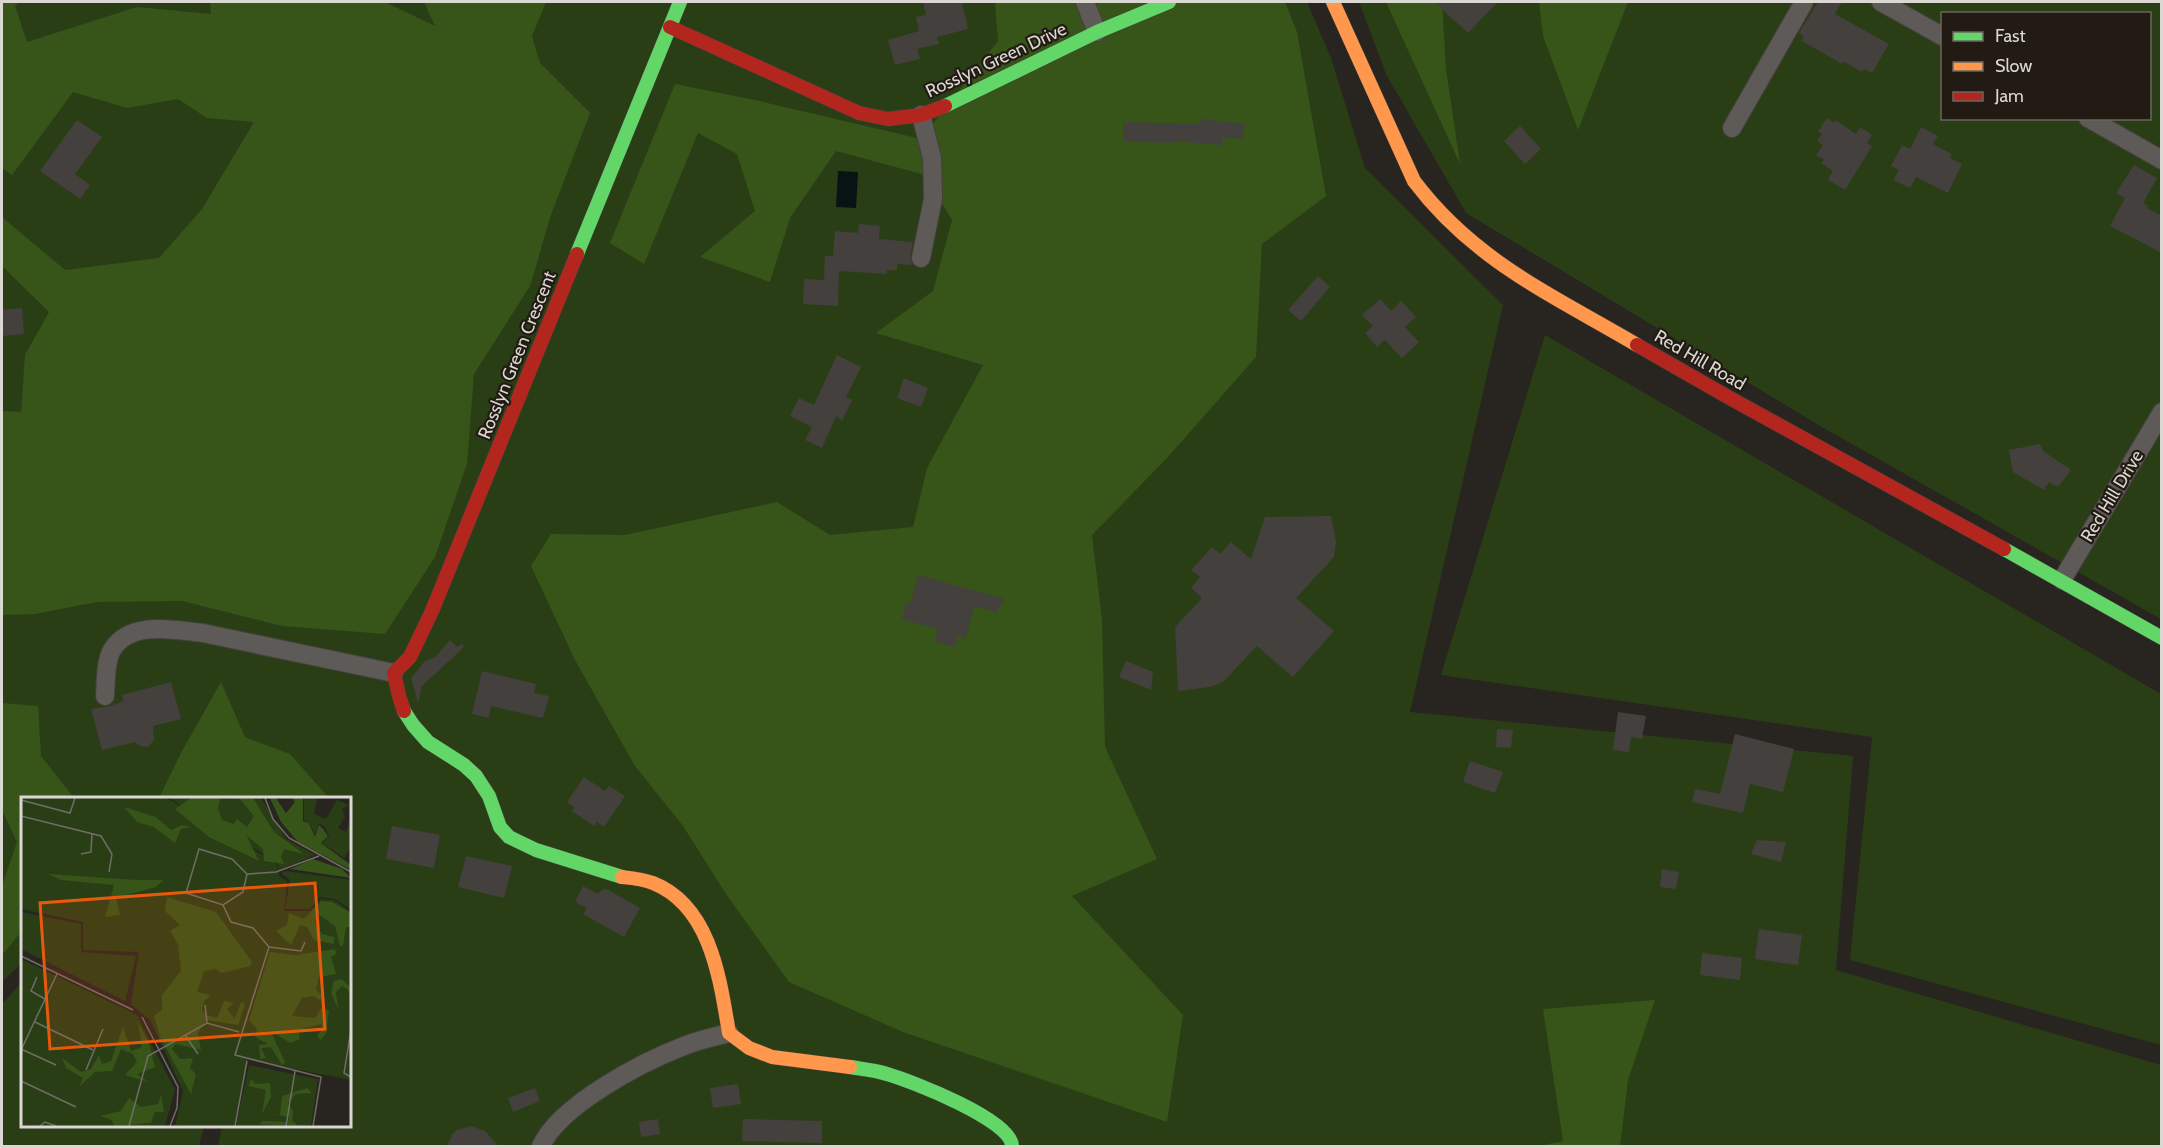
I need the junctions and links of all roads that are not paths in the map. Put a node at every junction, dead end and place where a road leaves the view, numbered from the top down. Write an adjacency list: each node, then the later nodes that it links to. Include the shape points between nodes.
1 (680, 2): 7 (street, Rosslyn Green Crescent)
2 (1085, 2): 8 (street)
3 (1169, 2): 8 (street, Rosslyn Green Drive)
4 (1333, 2): 16 (street, Red Hill Road, via 1402,156 1427,199 1487,256 1773,423)
5 (1804, 2): 12 (street)
6 (1881, 2): 9 (street)
7 (670, 27): 10 (street, Rosslyn Green Drive, via 859,113 888,118); 18 (street, Rosslyn Green Crescent, via 432,611 410,657)
8 (1097, 32): 10 (street, Rosslyn Green Drive)
9 (1941, 35)
10 (921, 115): 14 (street, via 932,158 933,199)
11 (2092, 120): 13 (street)
12 (1732, 128)
13 (2162, 160)
14 (921, 258)
15 (2162, 412): 16 (street, Red Hill Drive)
16 (2062, 580): 17 (street, Red Hill Road)
17 (2162, 638)
18 (394, 673): 19 (street, via 203,633 142,630 122,640 112,651); 20 (street, via 399,701 414,729 477,777 507,836 597,871 636,877 675,894 690,912 713,957)
19 (105, 696)
20 (729, 1033): 21 (street, via 684,1046 624,1074 563,1118); 22 (street, via 749,1048 772,1057 884,1073 921,1085 991,1120 1006,1132)
21 (541, 1146)
22 (1012, 1146)

